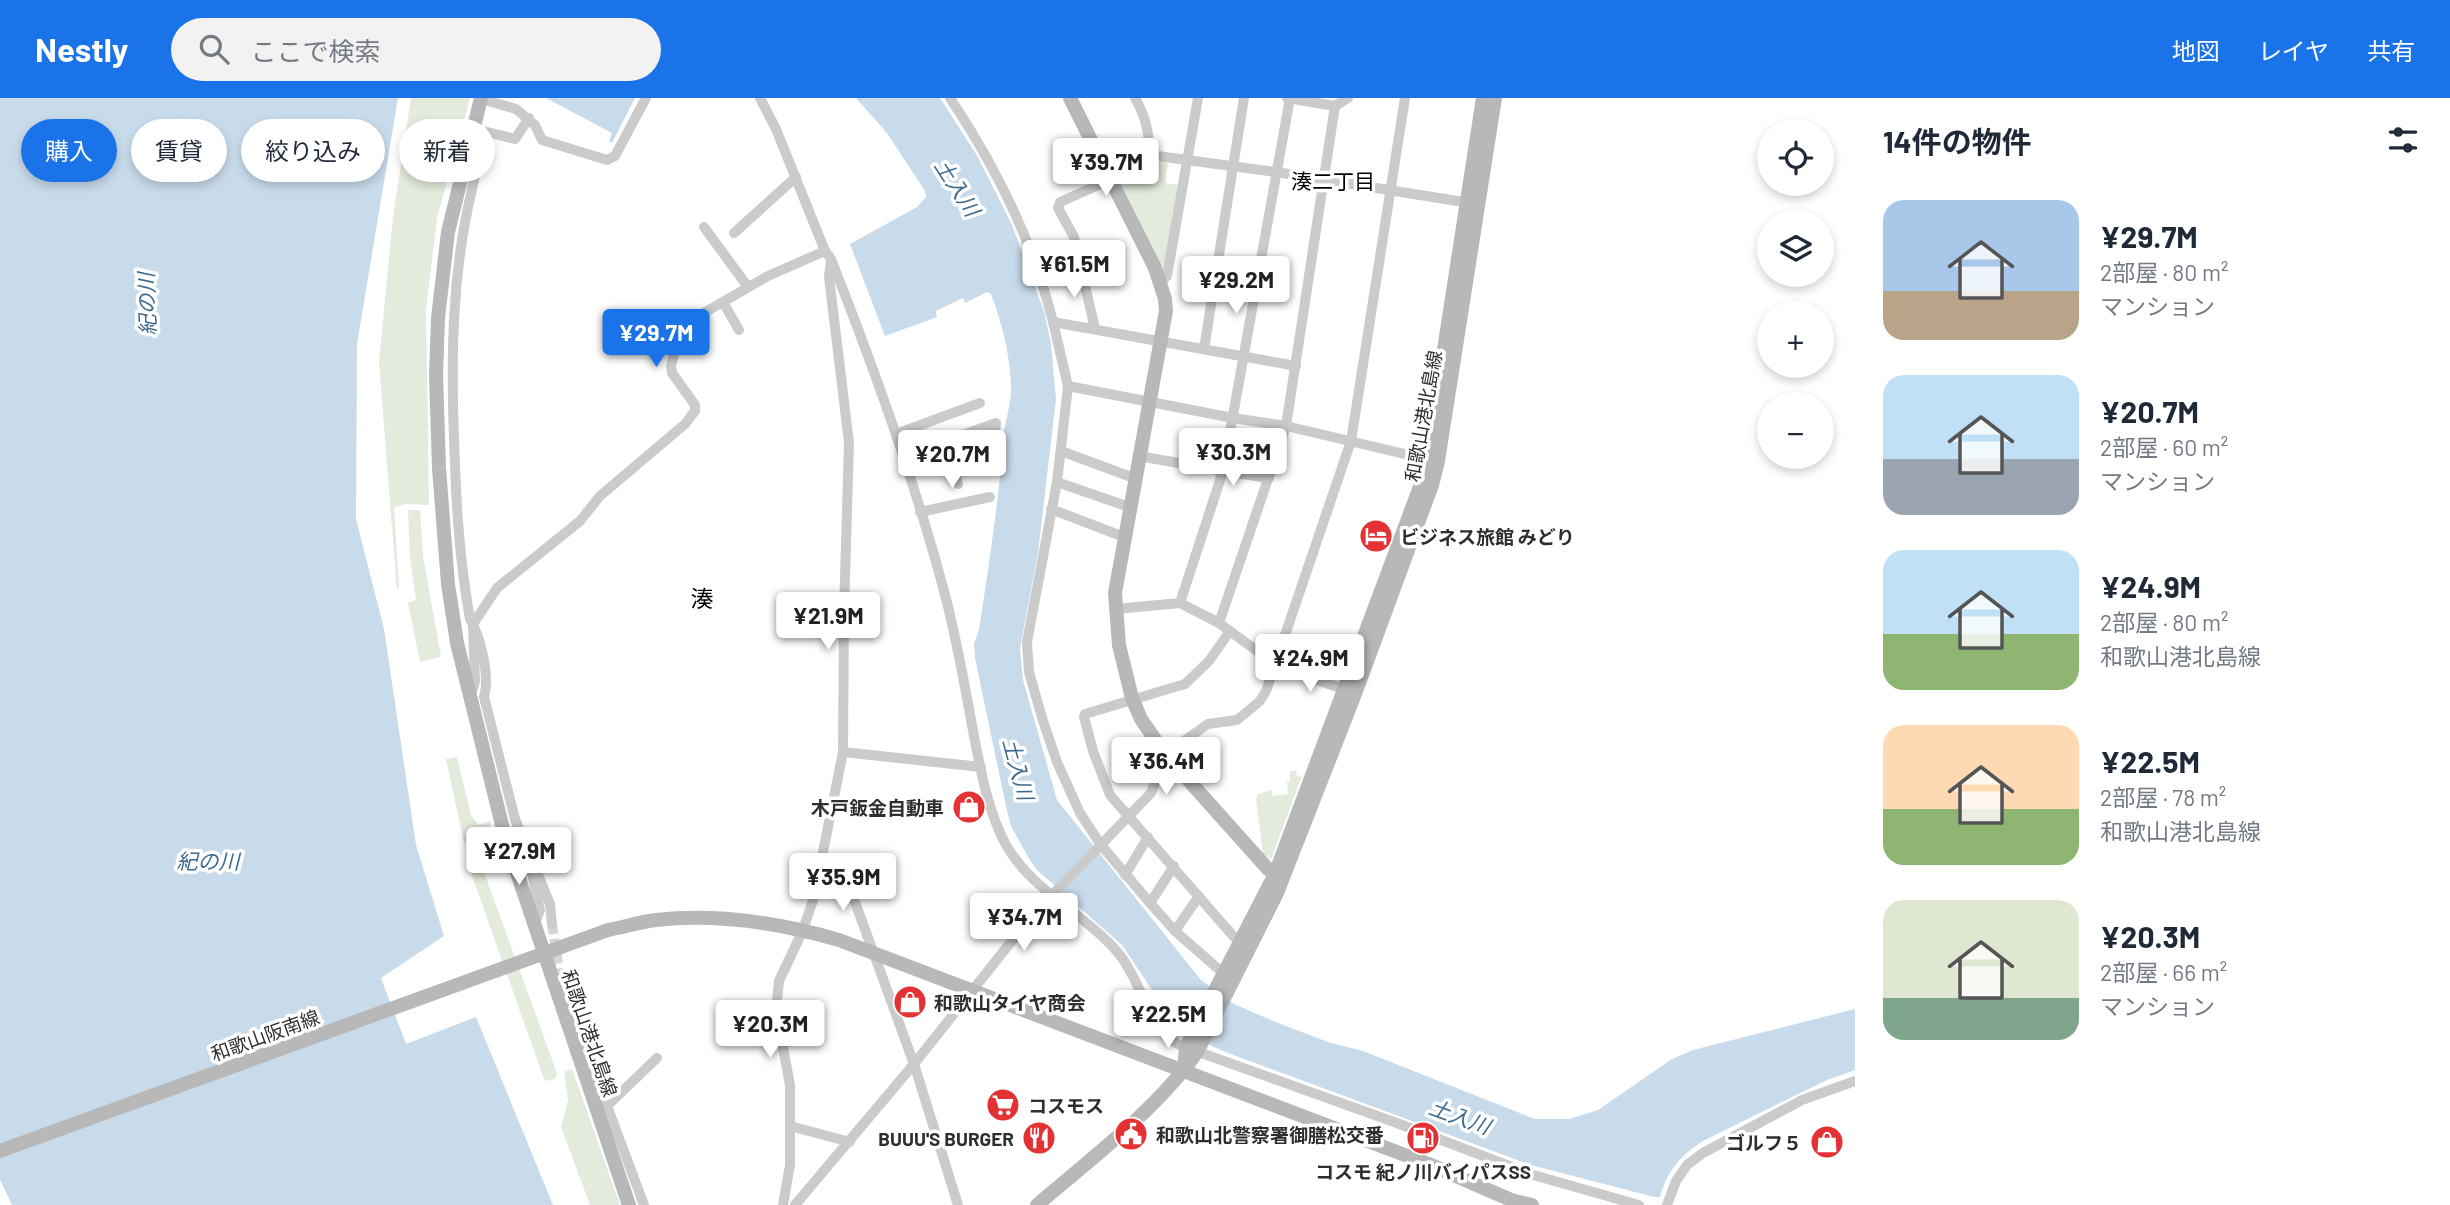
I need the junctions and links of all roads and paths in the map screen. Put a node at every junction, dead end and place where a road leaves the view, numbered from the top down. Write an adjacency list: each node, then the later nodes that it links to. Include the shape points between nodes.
1 (481, 98): 15 (street); 68 (main road, via 448,232 436,375 449,584)
2 (646, 98): 15 (street, via 612,160 542,141)
3 (760, 98): 20 (street)
4 (1070, 98): 21 (main road)
5 (1135, 98): 16 (street, via 1148,128)
6 (1198, 98): 17 (street)
7 (1244, 98): 18 (street)
8 (1289, 98): 14 (street); 19 (street)
9 (1348, 98): 14 (street)
10 (1405, 98): 23 (street)
11 (1483, 98): 24 (main road, 和歌山港北島線)
12 (1495, 98): 24 (main road, 和歌山港北島線)
13 (954, 101): 31 (street, via 1006,193 1041,275)
14 (1335, 106): 22 (street)
15 (529, 118): 64 (street, via 515,139 488,132 470,194 454,307 451,368 456,524)
16 (1150, 155): 17 (street); 21 (street)
17 (1188, 162): 18 (street); 28 (street, via 1167,276)
18 (1233, 167): 19 (street); 35 (street)
19 (1276, 172): 22 (street); 36 (street)
20 (796, 177): 26 (street); 27 (street)
21 (1112, 179): 28 (main road); 32 (street, via 1060,202 1058,208 1074,237)
22 (1324, 180): 23 (street); 37 (street)
23 (1390, 190): 24 (street); 45 (street)
24 (1472, 203): 49 (main road, 和歌山港北島線)
25 (704, 227): 29 (street)
26 (734, 233)
27 (828, 255): 29 (street); 43 (street, via 867,348); 70 (street, via 849,443)
28 (1160, 283): 34 (main road, via 1166,311)
29 (748, 287): 30 (street)
30 (723, 302): 33 (street); 64 (street, via 688,322 680,332 671,366 695,405 692,417 600,496 580,521 496,588)
31 (1054, 322): 32 (street); 38 (street)
32 (1095, 329): 34 (street)
33 (739, 330)
34 (1160, 342): 35 (street); 39 (main road)
35 (1204, 349): 36 (street)
36 (1244, 356): 37 (street); 41 (street)
37 (1296, 366): 42 (street)
38 (1068, 386): 39 (street); 46 (street)
39 (1150, 402): 41 (street); 48 (main road)
40 (980, 403): 43 (street)
41 (1233, 418): 42 (street); 51 (street)
42 (1286, 426): 45 (street); 53 (street)
43 (896, 435): 47 (street)
44 (946, 441): 47 (street); 50 (street, via 996,423); 55 (street)
45 (1351, 441): 49 (street); 66 (street)
46 (1061, 451): 52 (street); 54 (street)
47 (904, 456): 59 (street)
48 (1139, 456): 51 (street); 52 (main road)
49 (1432, 460): 67 (main road, 和歌山港北島線)
50 (992, 470)
51 (1223, 471): 53 (street); 61 (street)
52 (1134, 478): 57 (main road)
53 (1269, 478): 63 (street)
54 (1057, 482): 57 (street); 58 (street)
55 (958, 484)
56 (990, 497): 59 (street)
57 (1129, 507): 60 (main road)
58 (1051, 509): 60 (street); 75 (street, via 1027,642 1030,672 1057,762)
59 (920, 512): 72 (street, via 944,591)
60 (1124, 537): 62 (main road)
61 (1180, 603): 62 (street); 63 (street)
62 (1116, 609): 69 (main road)
63 (1219, 623): 65 (street)
64 (473, 624): 68 (street, via 475,682); 76 (street, via 488,686 484,697 495,744)
65 (1230, 631): 66 (street); 69 (street, via 1185,684)
66 (1276, 665): 67 (street); 71 (street, via 1260,701 1237,720 1208,724)
67 (1349, 692): 80 (main road, 和歌山港北島線)
68 (470, 697): 85 (main road, via 505,837)
69 (1132, 698): 71 (main road); 73 (street, via 1084,717 1102,778)
70 (843, 752): 72 (street); 77 (street)
71 (1165, 754): 73 (street, via 1151,793); 80 (main road, via 1268,869)
72 (981, 767): 81 (street, via 1005,844 1031,878)
73 (1129, 814): 74 (street); 75 (street)
74 (1148, 836): 78 (street); 79 (street)
75 (1099, 846): 79 (street); 81 (street)
76 (527, 852): 84 (street, via 550,904); 85 (street, via 540,911)
77 (822, 863): 86 (street); 90 (street, via 843,869)
78 (1174, 866): 82 (street); 83 (street)
79 (1125, 875): 83 (street)
80 (1280, 875): 88 (main road, 和歌山港北島線); 92 (main road, 和歌山港北島線, via 1258,936)
81 (1053, 893): 93 (street); 94 (street, via 1115,949 1162,1032 1170,1040)
82 (1199, 896): 87 (street); 88 (street)
83 (1150, 903): 87 (street)
84 (552, 923)
85 (534, 925): 89 (main road)
86 (803, 930): 89 (main road, 和歌山港北島線, via 751,920 655,920 608,930); 90 (main road, 和歌山港北島線); 101 (street, via 779,981 776,1010 790,1085)
87 (1175, 931): 92 (street)
88 (1241, 942): 92 (main road, 和歌山港北島線)
89 (543, 953): 91 (main road, 和歌山港北島線); 100 (main road, 和歌山阪南線)
90 (874, 953): 93 (main road, 和歌山港北島線); 96 (street)
91 (557, 982): 99 (street); 107 (main road, 和歌山港北島線)
92 (1224, 983): 94 (main road, 和歌山港北島線)
93 (973, 991): 96 (street); 97 (main road, 和歌山港北島線)
94 (1193, 1046): 97 (main road, 和歌山港北島線); 114 (street, via 1530,1174)
95 (657, 1059): 99 (street)
96 (914, 1064): 102 (street); 111 (street)
97 (1183, 1071): 106 (main road, via 1431,1165); 112 (main road)
98 (1855, 1081): 115 (street, via 1802,1100 1703,1153 1687,1165)
99 (607, 1106): 108 (street)
100 (85, 1122): 103 (main road); 104 (main road, 和歌山阪南線); 105 (main road)
101 (790, 1126): 102 (street); 109 (street)
102 (850, 1142): 110 (street)
103 (0, 1144)
104 (0, 1151)
105 (0, 1160)
106 (1514, 1203): 113 (main road)
107 (629, 1205)
108 (644, 1205)
109 (783, 1205)
110 (798, 1205)
111 (958, 1205)
112 (1037, 1205)
113 (1532, 1205)
114 (1639, 1205)
115 (1667, 1205)

